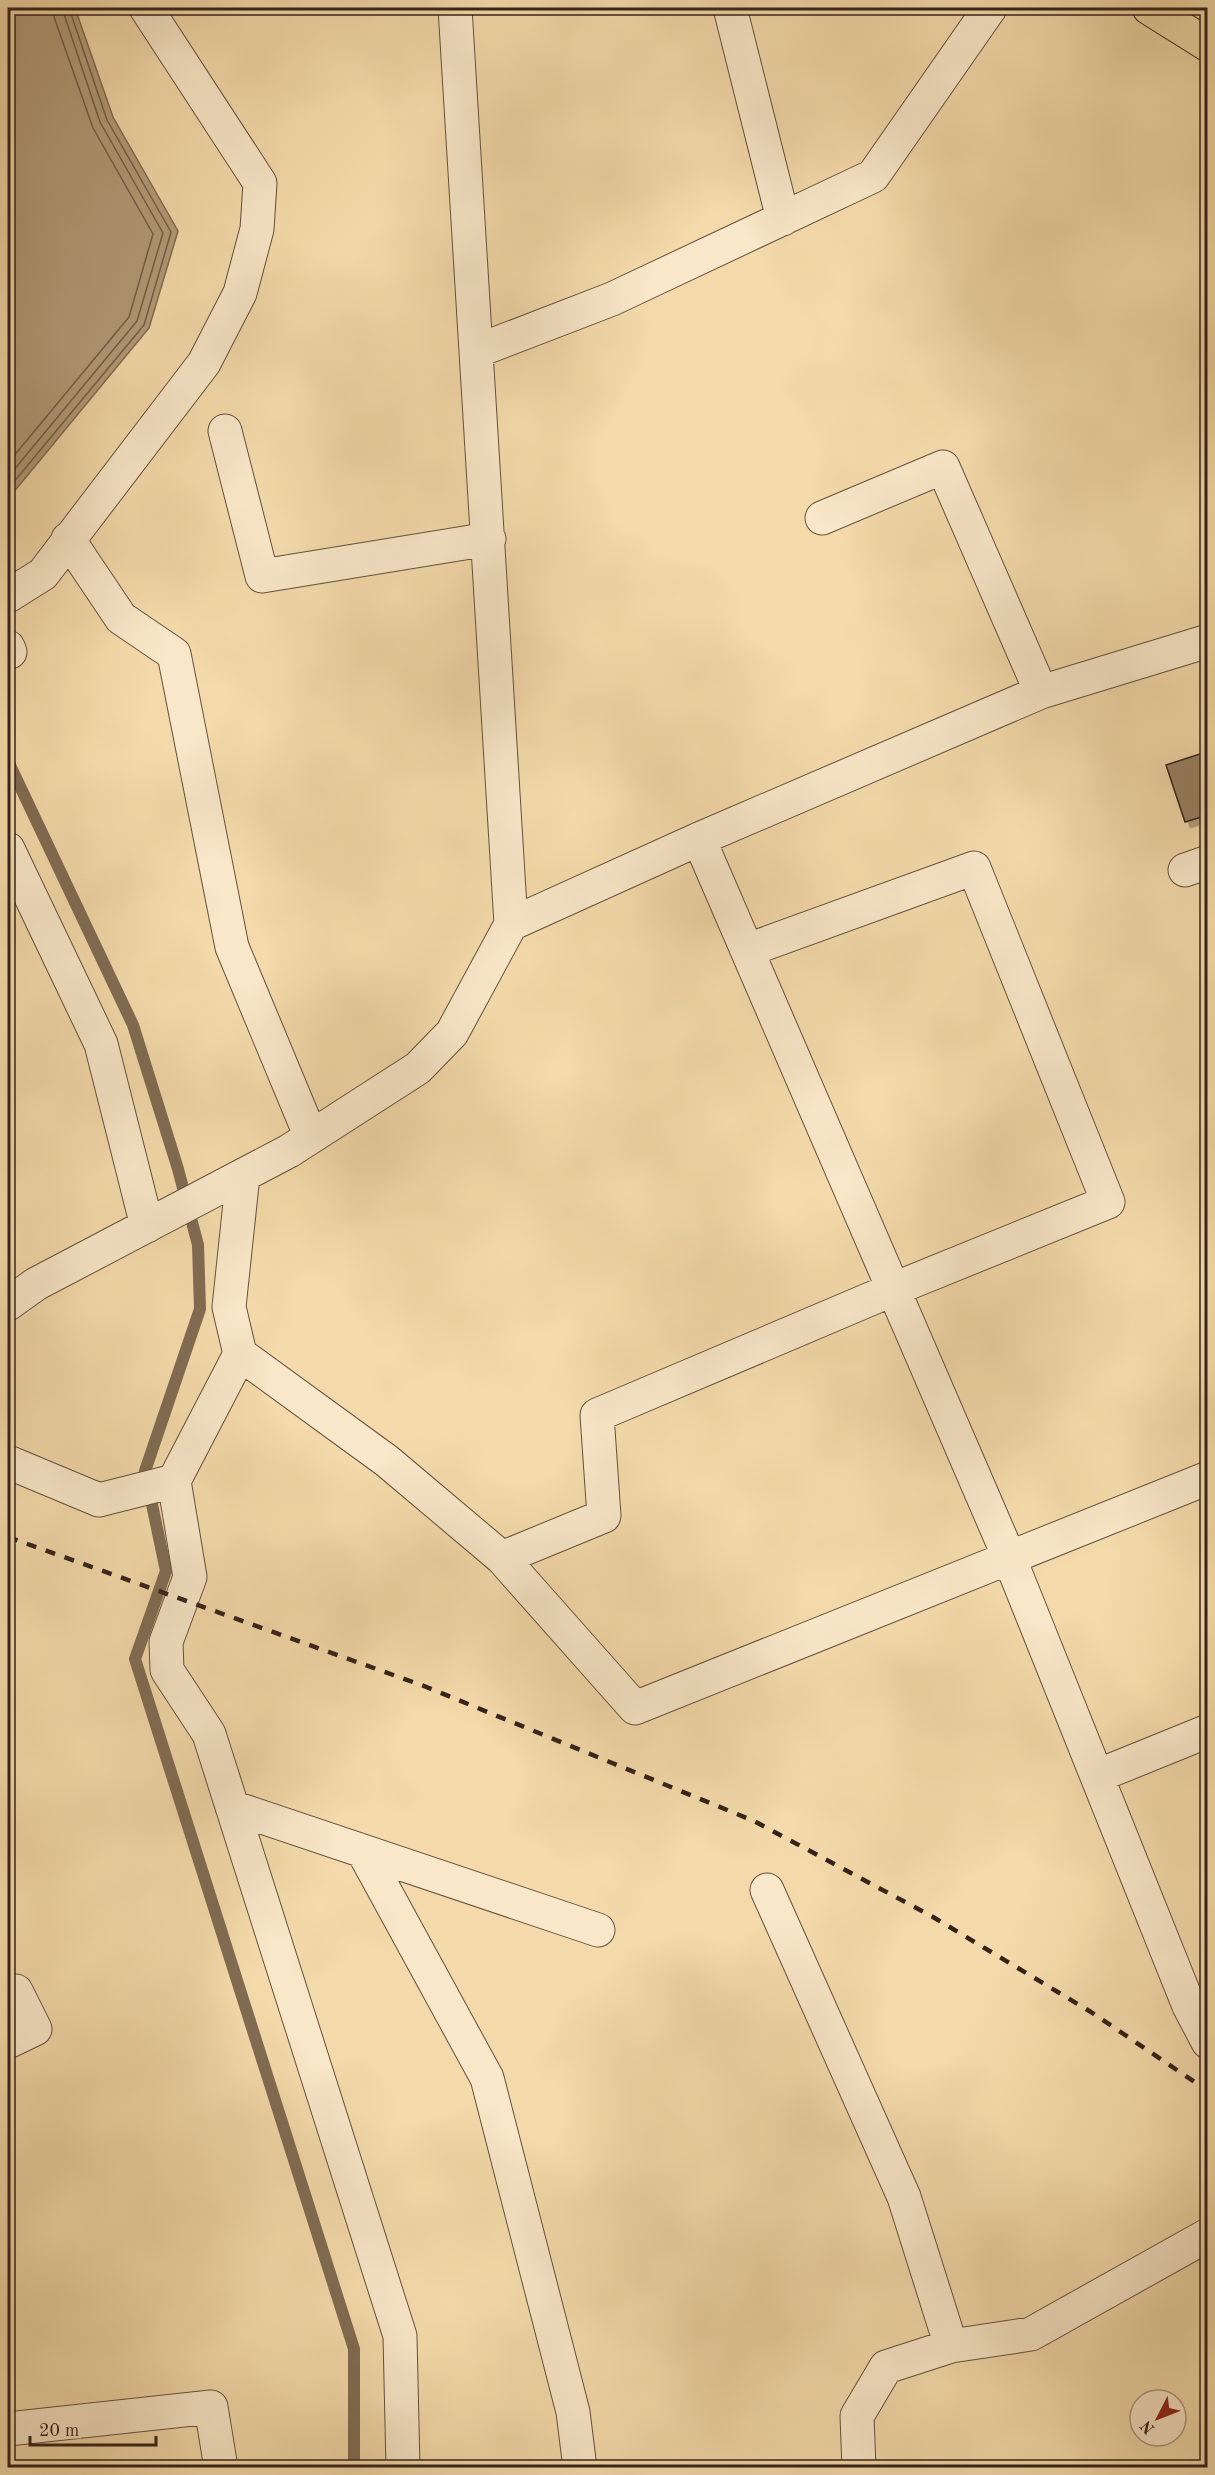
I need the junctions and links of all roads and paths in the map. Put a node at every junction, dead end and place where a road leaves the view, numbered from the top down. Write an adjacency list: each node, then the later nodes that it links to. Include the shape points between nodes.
1 (146, 8): 11 (street, via 260,183 257,229 240,292 204,363)
2 (455, 8): 8 (street)
3 (729, 8): 7 (street)
4 (990, 8): 7 (street, via 873,176)
5 (1149, 8): 6 (main road)
6 (1208, 45)
7 (783, 219): 8 (street, via 612,298)
8 (477, 351): 12 (street)
9 (225, 431): 12 (street, via 262,576)
10 (822, 518): 15 (street, via 943,467)
11 (68, 539): 13 (street, via 43,574); 20 (street, via 121,618 174,654 232,947)
12 (489, 539): 18 (street)
13 (8, 596)
14 (1208, 641): 15 (street)
15 (1041, 692): 16 (street)
16 (699, 838): 18 (street); 19 (street)
17 (8, 849): 22 (street, via 100,1044)
18 (511, 924): 20 (street, via 452,1033 418,1068)
19 (748, 950): 23 (street); 23 (street, via 974,868 1108,1202)
20 (311, 1137): 21 (street)
21 (243, 1175): 22 (street); 25 (street, via 228,1307)
22 (147, 1226): 24 (street, via 36,1284)
23 (894, 1289): 29 (street); 30 (street, via 597,1415 604,1516)
24 (8, 1304)
25 (240, 1354): 28 (street); 30 (street, via 387,1461)
26 (8, 1461): 28 (street, via 99,1500)
27 (1208, 1478): 29 (street)
28 (174, 1481): 33 (street, via 190,1577 166,1642 167,1670 208,1734)
29 (1009, 1557): 30 (street, via 635,1708); 32 (street)
30 (502, 1558)
31 (1208, 1731): 32 (street)
32 (1097, 1776): 39 (street, via 1189,2006)
33 (232, 1807): 34 (street); 44 (street, via 400,2336)
34 (363, 1851): 36 (street); 45 (street, via 487,2078 573,2412)
35 (767, 1890): 41 (street, via 904,2197)
36 (598, 1930)
37 (16, 1991): 38 (street, via 35,2029)
38 (8, 2042)
39 (1208, 2042)
40 (1208, 2235): 41 (street, via 1031,2334)
41 (951, 2346): 46 (street, via 886,2367 857,2416)
42 (8, 2429): 43 (street, via 211,2407)
43 (221, 2468)
44 (403, 2468)
45 (580, 2468)
46 (859, 2468)

